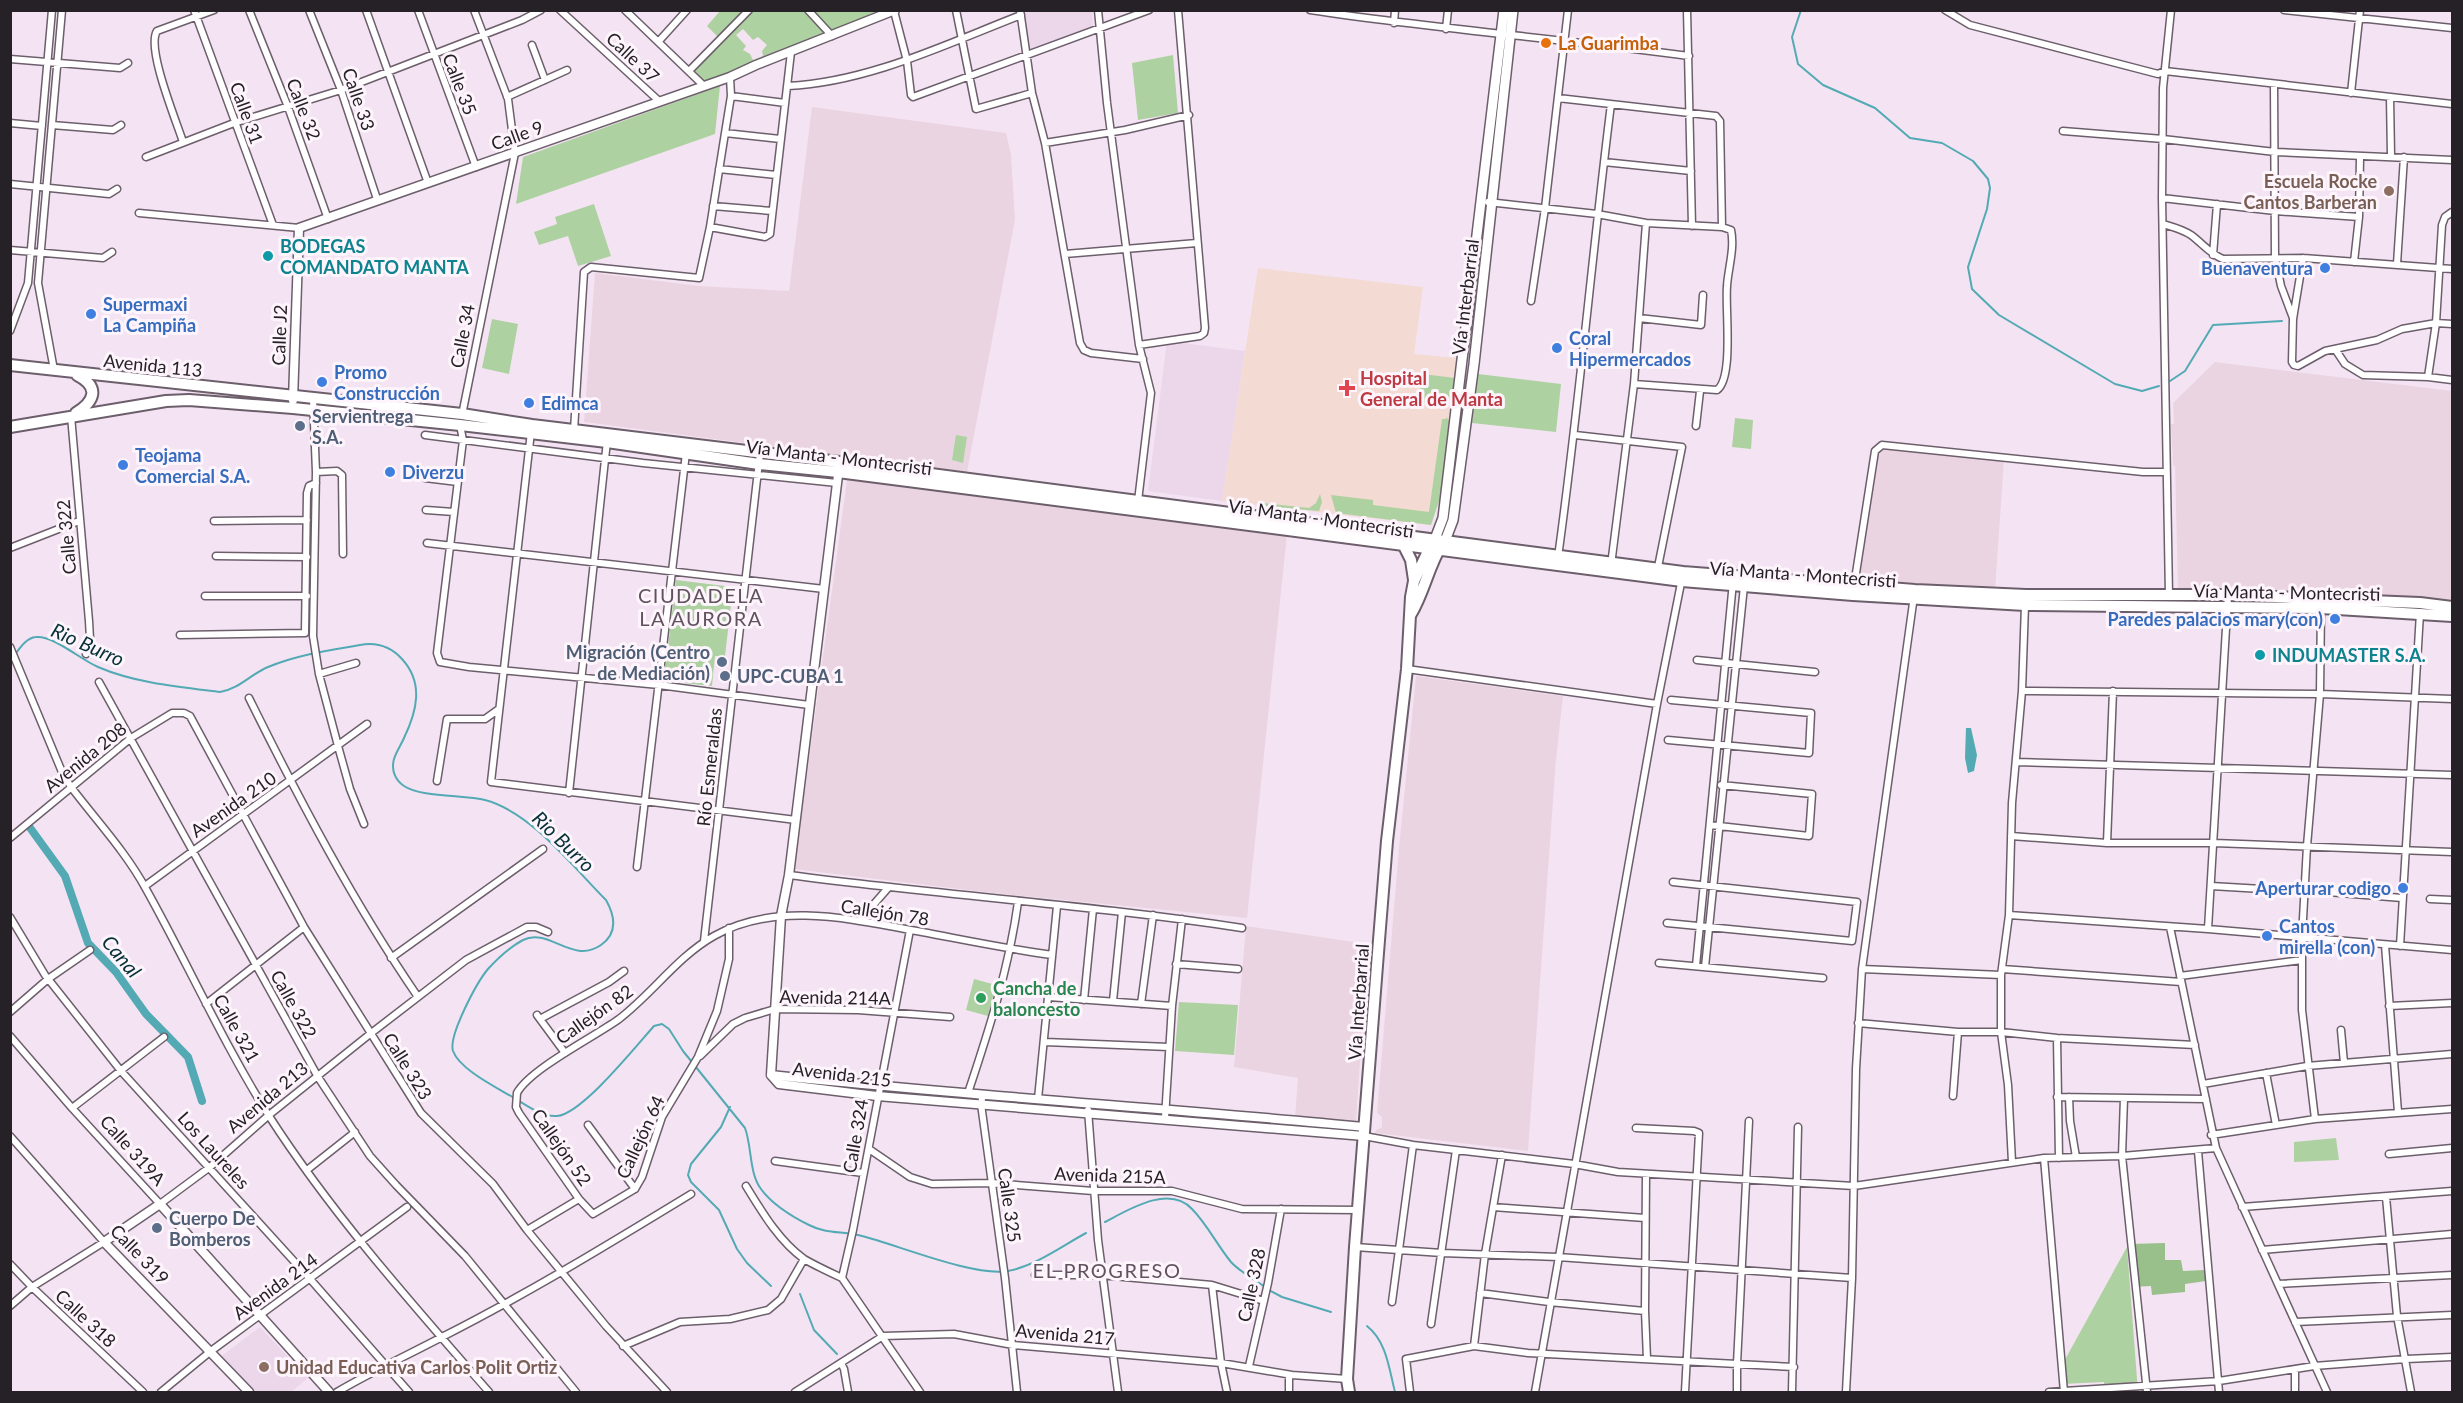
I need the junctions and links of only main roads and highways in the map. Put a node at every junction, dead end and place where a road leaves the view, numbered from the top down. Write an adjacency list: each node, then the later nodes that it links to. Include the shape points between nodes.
1 (1504, 10): 3 (main road, Vía Interbarrial)
2 (1513, 10): 3 (main road, Vía Interbarrial)
3 (1506, 35): 4 (main road, Vía Interbarrial)
4 (1497, 113): 12 (main road, Vía Interbarrial); 12 (main road, Vía Interbarrial, via 1492,202 1453,520)
5 (10, 365): 6 (main road, Avenida 113)
6 (74, 374): 7 (main road, Avenida 113); 8 (main road, via 88,382 93,396 87,406)
7 (293, 396): 9 (main road, Vía Manta - Montecristi)
8 (70, 416): 9 (main road, Vía Manta - Montecristi, via 189,400); 10 (main road, Vía Manta - Montecristi)
9 (461, 420): 11 (main road, Vía Manta - Montecristi)
10 (10, 427)
11 (1137, 506): 12 (main road, Vía Manta - Montecristi); 13 (main road, Vía Manta - Montecristi)
12 (1437, 545): 13 (main road, Vía Manta - Montecristi); 14 (main road, Vía Interbarrial); 16 (main road, Vía Manta - Montecristi, via 1657,574 1915,595); 17 (main road, Vía Interbarrial)
13 (1404, 546): 14 (main road)
14 (1414, 581): 17 (main road, Vía Interbarrial)
15 (2452, 607): 16 (main road, Vía Manta - Montecristi)
16 (2420, 608): 18 (main road, Vía Manta - Montecristi)
17 (1411, 615): 19 (main road, Vía Interbarrial, via 1387,841 1355,1247)
18 (2452, 616)
19 (1349, 1392)

